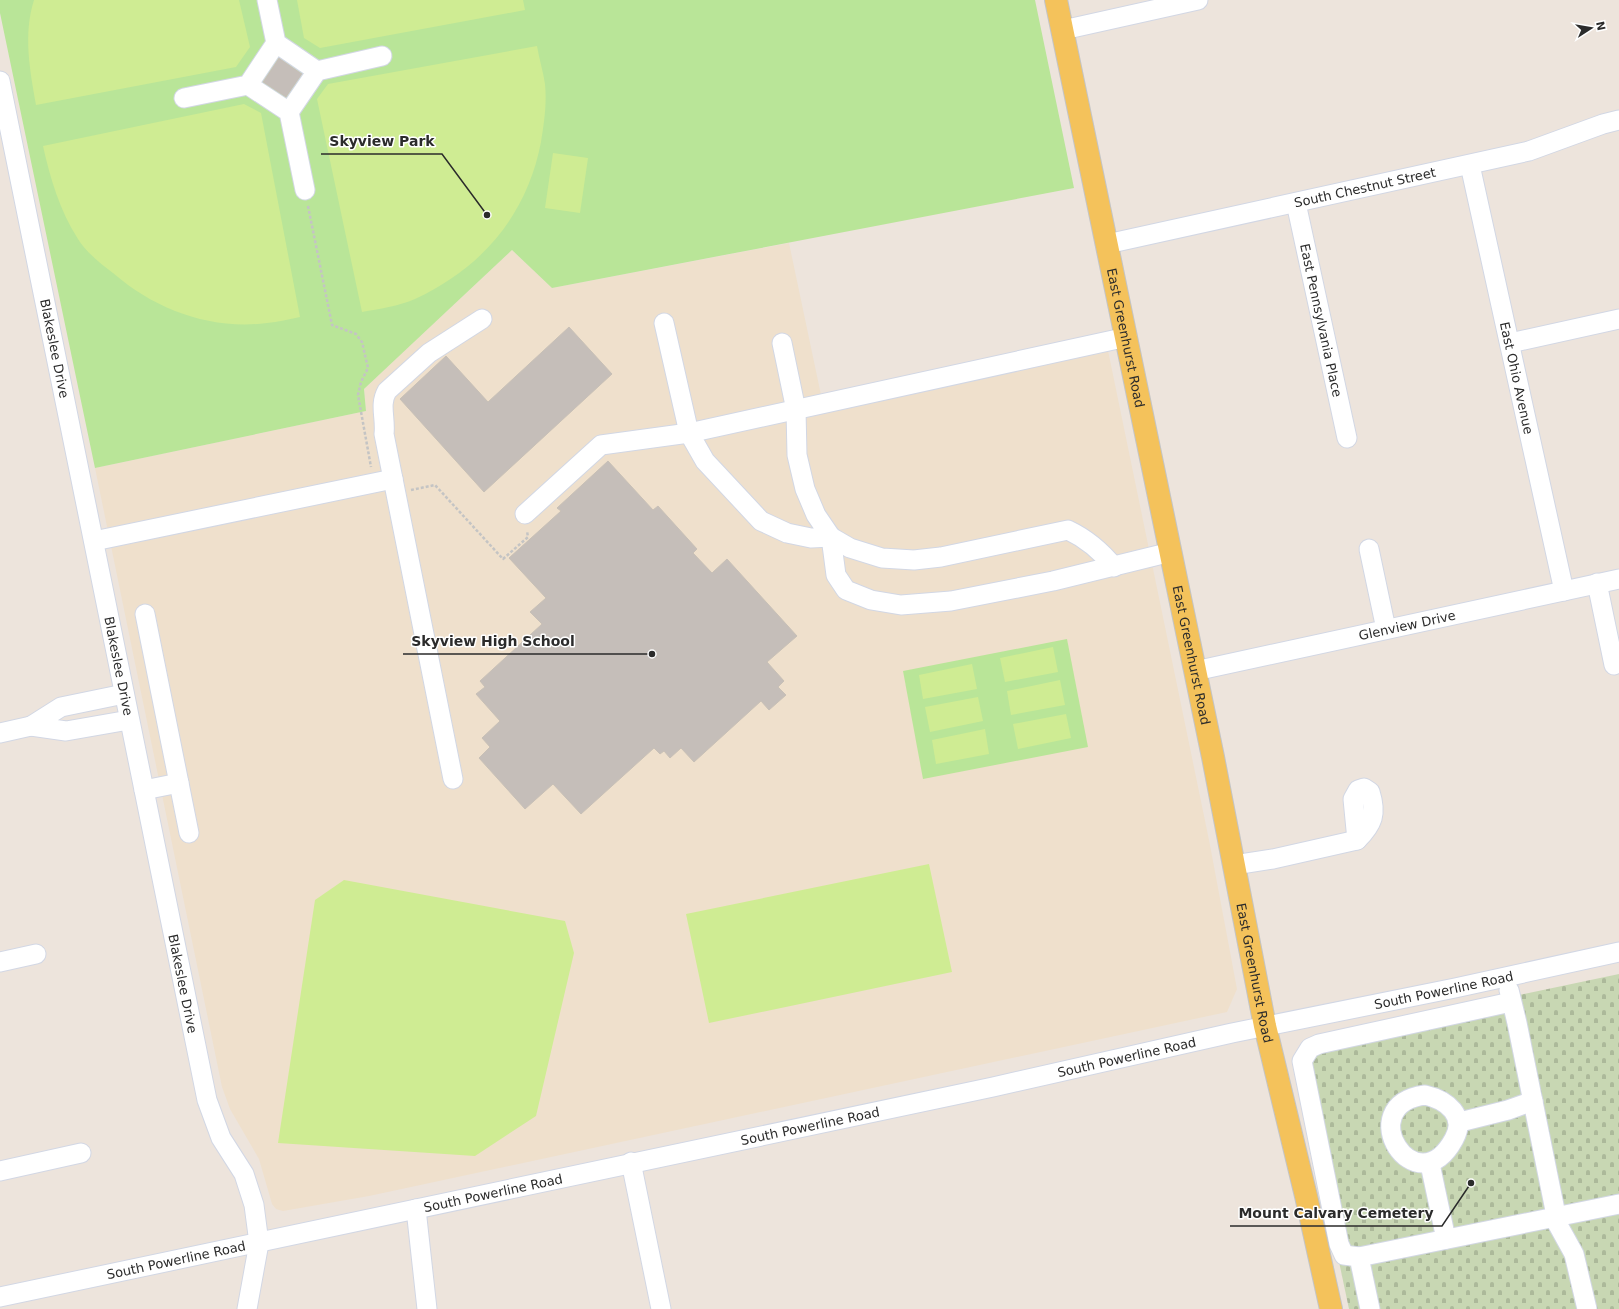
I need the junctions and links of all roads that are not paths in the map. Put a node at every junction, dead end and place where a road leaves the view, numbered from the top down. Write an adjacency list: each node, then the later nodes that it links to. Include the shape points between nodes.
1 (267, 0): 5 (street)
2 (1056, 0): 4 (main road, East Greenhurst Road)
3 (1198, 0): 4 (street)
4 (1063, 30): 16 (main road, East Greenhurst Road)
5 (276, 43): 7 (street); 9 (street)
6 (382, 56): 7 (street)
7 (317, 71): 11 (street)
8 (0, 81): 29 (street, Blakeslee Drive)
9 (248, 85): 10 (street); 11 (street)
10 (184, 98)
11 (289, 112): 14 (street)
12 (1619, 120): 13 (street, South Chestnut Street, via 1529,151)
13 (1470, 165): 15 (street, South Chestnut Street); 22 (street, East Ohio Avenue)
14 (305, 190)
15 (1296, 203): 16 (street, South Chestnut Street); 25 (street, East Pennsylvania Place)
16 (1107, 244): 20 (main road, East Greenhurst Road)
17 (1619, 318): 22 (street)
18 (482, 319): 26 (street, via 429,353 387,391 383,398)
19 (664, 323): 24 (street)
20 (1127, 337): 23 (street); 31 (main road, East Greenhurst Road)
21 (782, 342): 23 (street)
22 (1510, 343): 35 (street, East Ohio Avenue)
23 (796, 410): 24 (street); 28 (street, via 798,455 804,488 816,515)
24 (689, 433): 27 (street, via 601,445); 28 (street, via 705,461 761,521 787,533 811,538)
25 (1348, 438)
26 (388, 485): 29 (street); 44 (street)
27 (525, 514)
28 (831, 537): 32 (street, via 850,548 882,558 914,560 941,558 1068,530 1083,537 1101,551); 32 (street, via 836,575 846,590 871,600 901,605 950,601)
29 (94, 541): 40 (street, Blakeslee Drive)
30 (1369, 549): 37 (street)
31 (1171, 552): 32 (street); 39 (main road, East Greenhurst Road)
32 (1114, 566)
33 (1619, 579): 34 (street, Glenview Drive)
34 (1597, 583): 35 (street, Glenview Drive); 38 (street)
35 (1564, 591): 37 (street, Glenview Drive)
36 (145, 614): 45 (street)
37 (1386, 629): 39 (street, Glenview Drive)
38 (1614, 664)
39 (1195, 671): 49 (main road, East Greenhurst Road)
40 (124, 694): 41 (street, Blakeslee Drive); 42 (street, via 61,707)
41 (129, 720): 42 (street, via 66,731); 46 (street, Blakeslee Drive)
42 (31, 726): 43 (street)
43 (0, 733)
44 (453, 779)
45 (179, 783): 46 (street); 47 (street)
46 (144, 790): 66 (street, Blakeslee Drive, via 207,1100 221,1138 244,1174 254,1205)
47 (189, 834)
48 (1356, 840): 49 (street)
49 (1234, 865): 55 (main road, East Greenhurst Road)
50 (1619, 952): 53 (street, South Powerline Road)
51 (36, 954): 52 (street)
52 (0, 962)
53 (1506, 977): 54 (street); 55 (street, South Powerline Road)
54 (1511, 1002): 56 (street); 67 (street, via 1318,1044 1305,1054 1302,1070 1335,1227)
55 (1265, 1026): 59 (street, South Powerline Road, via 993,1087); 68 (main road, East Greenhurst Road)
56 (1533, 1101): 57 (street); 64 (street)
57 (1460, 1122): 60 (street, via 1452,1144); 60 (street, via 1454,1111 1436,1097 1414,1096 1404,1101 1397,1109 1392,1119 1391,1130 1398,1150 1406,1157)
58 (81, 1153): 61 (street)
59 (631, 1162): 63 (street, South Powerline Road); 72 (street)
60 (1430, 1164): 65 (street)
61 (0, 1171)
62 (1619, 1204): 64 (street)
63 (416, 1209): 66 (street, South Powerline Road); 71 (street)
64 (1556, 1216): 65 (street); 75 (street, via 1558,1225 1574,1254)
65 (1446, 1239): 67 (street)
66 (259, 1243): 69 (street, South Powerline Road); 70 (street, Blakeslee Drive)
67 (1352, 1256): 68 (street); 74 (street)
68 (1320, 1260): 73 (main road, East Greenhurst Road)
69 (0, 1297)
70 (247, 1309)
71 (427, 1309)
72 (661, 1309)
73 (1331, 1309)
74 (1370, 1309)
75 (1587, 1309)

